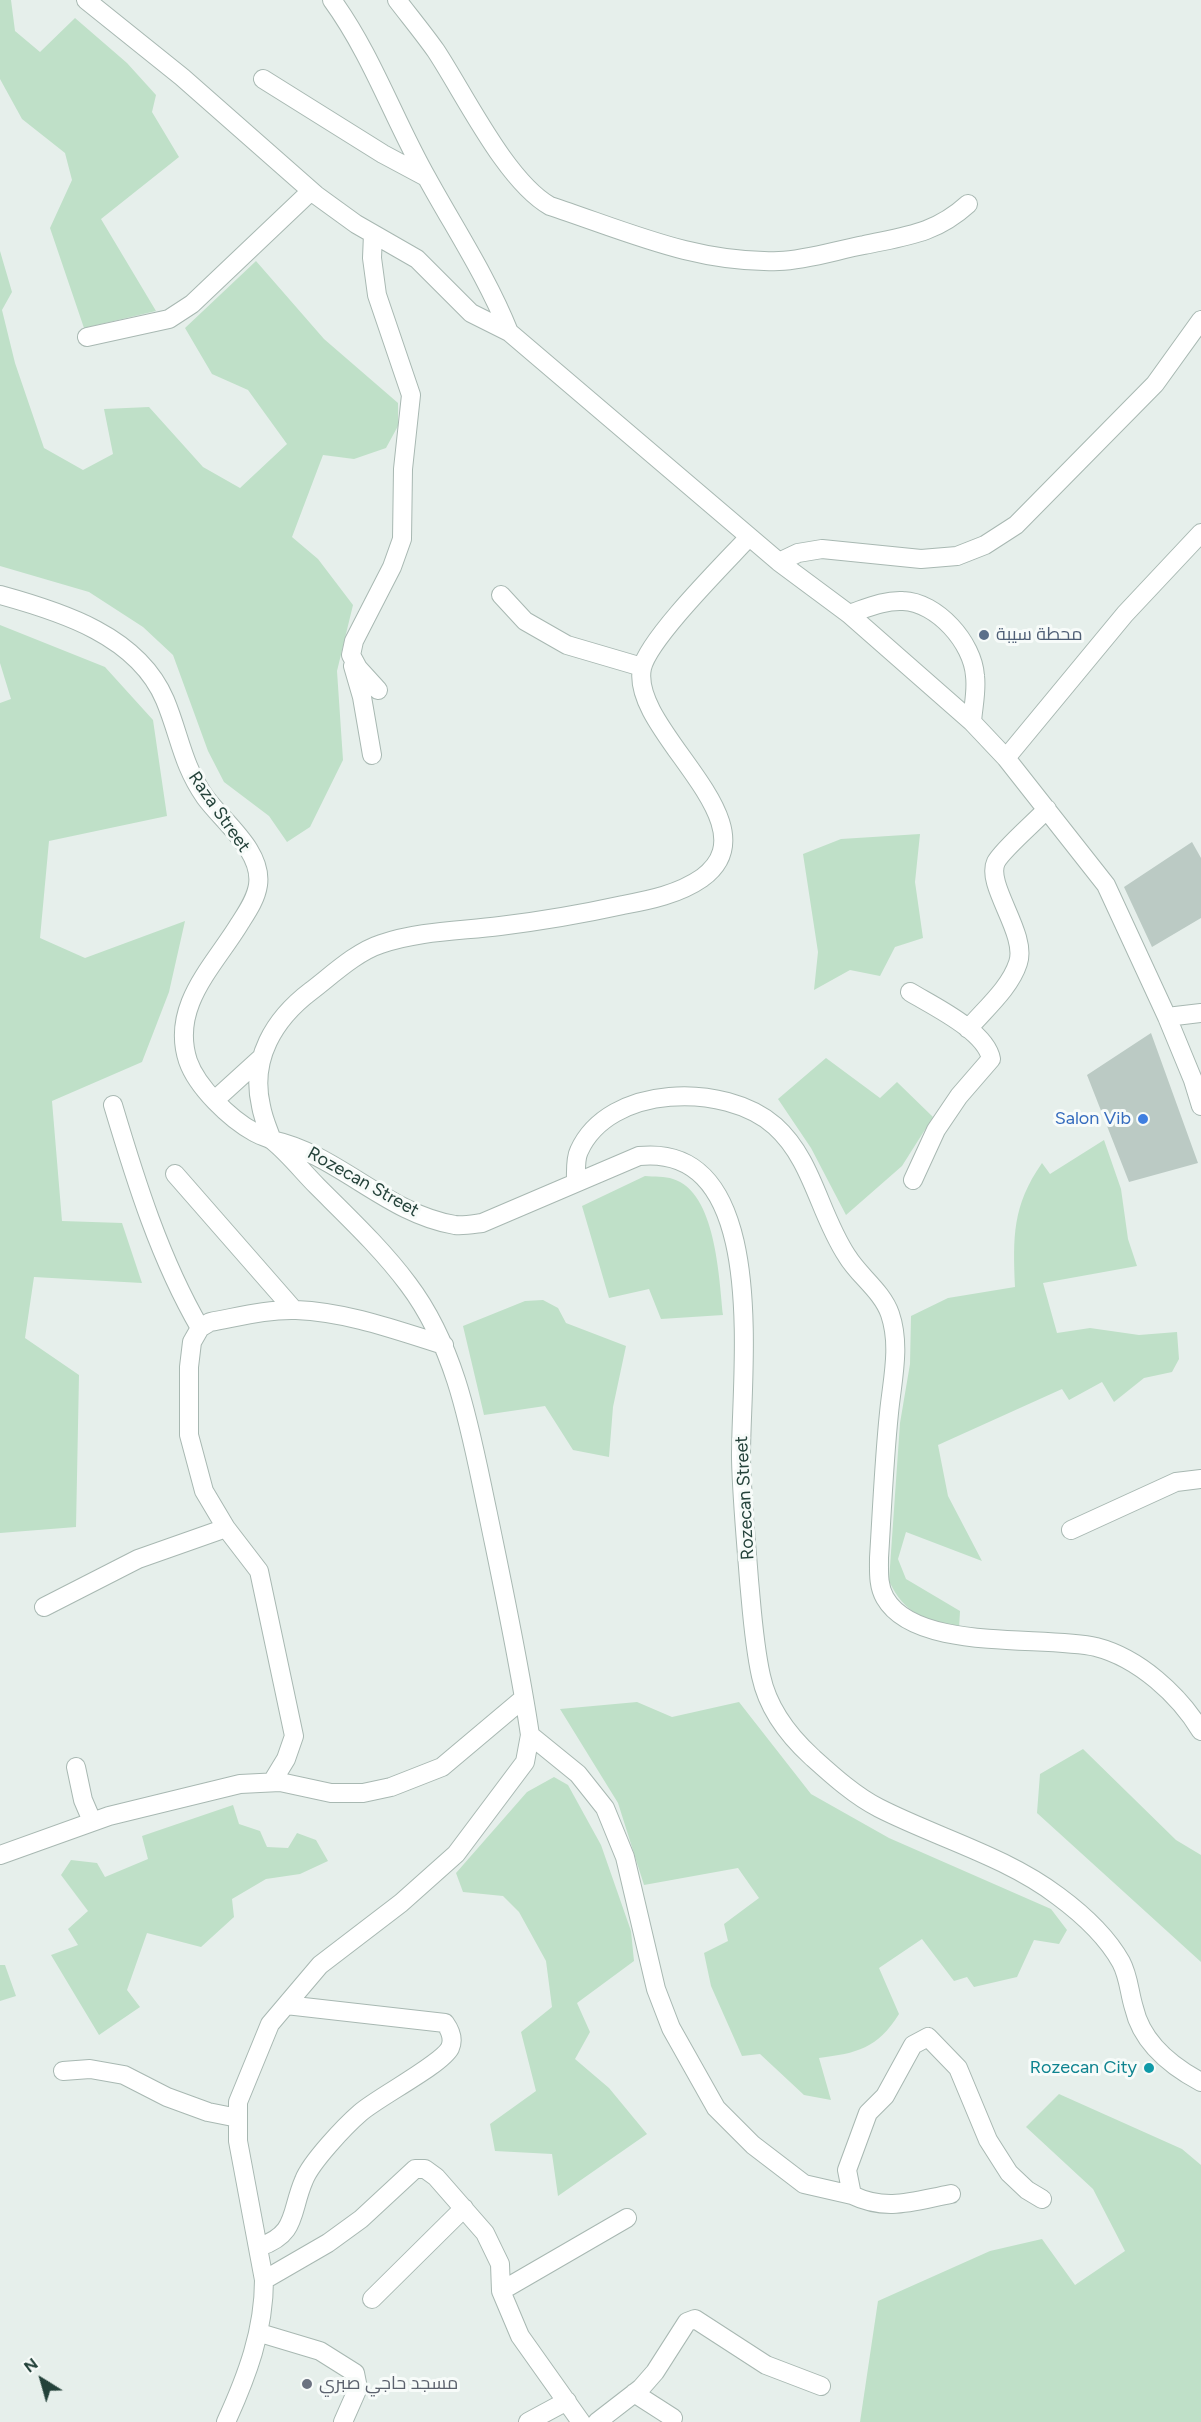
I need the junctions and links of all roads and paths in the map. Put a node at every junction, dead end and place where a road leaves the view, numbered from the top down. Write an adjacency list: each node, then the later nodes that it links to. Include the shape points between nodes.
1 (86, 0): 6 (street, via 183,77)
2 (333, 0): 5 (street)
3 (397, 0): 7 (street, via 518,178 535,197 550,206 674,249 738,261 782,261 931,230)
4 (264, 79): 5 (street, via 382,154)
5 (426, 177): 10 (street, via 495,298)
6 (311, 191): 8 (street); 11 (street, via 192,304 169,319)
7 (968, 204)
8 (373, 234): 10 (street, via 417,259 471,313); 18 (street, via 377,295 411,395 402,539)
9 (1201, 320): 14 (street, via 1155,384 1016,525 985,545 957,556 921,559 822,549)
10 (509, 332): 13 (street)
11 (87, 337)
12 (1201, 533): 23 (street, via 1125,614)
13 (749, 537): 14 (street); 19 (street, via 661,635)
14 (778, 562): 17 (street)
15 (0, 595): 30 (street, Raza Street, via 48,608 87,625 139,662 156,681 167,703 178,746 191,774 257,867 258,885 251,907 186,1008 184,1037 188,1062)
16 (501, 595): 19 (street, via 525,621 567,645)
17 (849, 614): 21 (street); 21 (street, via 886,601 906,601 932,612 950,627 965,644 975,675)
18 (351, 655): 20 (street); 22 (street)
19 (642, 667): 29 (street, via 650,708 716,812 724,841 719,862 684,889 640,902 501,926 410,935 378,945 282,1016)
20 (378, 690)
21 (972, 722): 23 (street)
22 (372, 755)
23 (1006, 758): 24 (street)
24 (1047, 809): 27 (street, via 1106,885); 28 (street, via 996,862 994,875 1020,945 1019,962 1010,980)
25 (910, 992): 28 (street)
26 (1201, 1013): 27 (street)
27 (1167, 1017): 32 (street)
28 (968, 1029): 35 (street, via 989,1051 991,1059 936,1130)
29 (260, 1059): 30 (street); 33 (street, via 261,1107)
30 (216, 1099): 33 (street, Raza Street, via 254,1132)
31 (114, 1106): 38 (street, via 173,1281)
32 (1201, 1107)
33 (272, 1140): 36 (street, Rozecan Street, via 306,1149 415,1211 456,1225 482,1223); 39 (street, via 407,1282)
34 (175, 1174): 37 (street)
35 (913, 1180)
36 (576, 1182): 45 (street, via 578,1153 592,1130 631,1104 667,1096 724,1102 773,1124 802,1158 834,1234 890,1312 894,1328 895,1364 879,1558 879,1581 885,1598 917,1625 945,1634 1066,1642 1120,1656 1176,1697); 53 (street, Rozecan Street, via 639,1156 660,1154 678,1158 697,1169 711,1184 734,1236 745,1306 741,1460 751,1604 761,1678 781,1724 825,1768 876,1807 1002,1863 1073,1908 1120,1960 1143,2034 1160,2054)
37 (294, 1310): 38 (street, via 210,1322); 39 (street, via 386,1326)
38 (200, 1328): 41 (street, via 192,1342 189,1367 189,1435 204,1491)
39 (444, 1345): 44 (street, via 479,1473)
40 (1201, 1479): 42 (street, via 1176,1482)
41 (226, 1528): 43 (street, via 138,1559); 48 (street, via 259,1571 294,1736)
42 (1071, 1530)
43 (44, 1607)
44 (524, 1698): 46 (street); 48 (street, via 442,1767 414,1780 363,1793 331,1793)
45 (1201, 1731)
46 (530, 1735): 51 (street, via 525,1762 456,1854 401,1903 320,1965); 55 (street, via 578,1774 605,1808 625,1857 656,1989 671,2028 716,2108 753,2145 804,2184)
47 (76, 1767): 49 (street)
48 (272, 1782): 49 (street, via 240,1784)
49 (92, 1821): 50 (street)
50 (0, 1856)
51 (286, 2005): 54 (street, via 270,2024 252,2064 238,2102); 60 (street, via 445,2023 452,2039 450,2049 438,2060 377,2099 335,2139 304,2178 289,2229 274,2242)
52 (63, 2071): 54 (street, via 90,2069 124,2075 178,2101)
53 (1201, 2082)
54 (238, 2118): 60 (street, via 243,2176)
55 (852, 2194): 56 (street, via 869,2203 893,2205); 57 (street, via 847,2170 868,2113 885,2096 913,2045 928,2037 958,2068 988,2140 1009,2173)
56 (951, 2194)
57 (1042, 2199)
58 (464, 2208): 61 (street, via 436,2177 425,2169 415,2169 361,2219); 62 (street, via 495,2251 500,2264); 63 (street)
59 (627, 2218): 62 (street)
60 (259, 2247): 61 (street)
61 (264, 2280): 64 (street)
62 (501, 2291): 67 (street, via 520,2336)
63 (372, 2299)
64 (260, 2333): 69 (street); 70 (street, via 320,2351 355,2373 358,2388)
65 (821, 2386): 66 (street, via 765,2366 695,2319 687,2322 655,2372)
66 (634, 2393): 68 (street); 73 (street)
67 (567, 2401): 71 (street); 72 (street)
68 (672, 2418)
69 (226, 2422)
70 (343, 2422)
71 (528, 2422)
72 (581, 2422)
73 (597, 2422)

